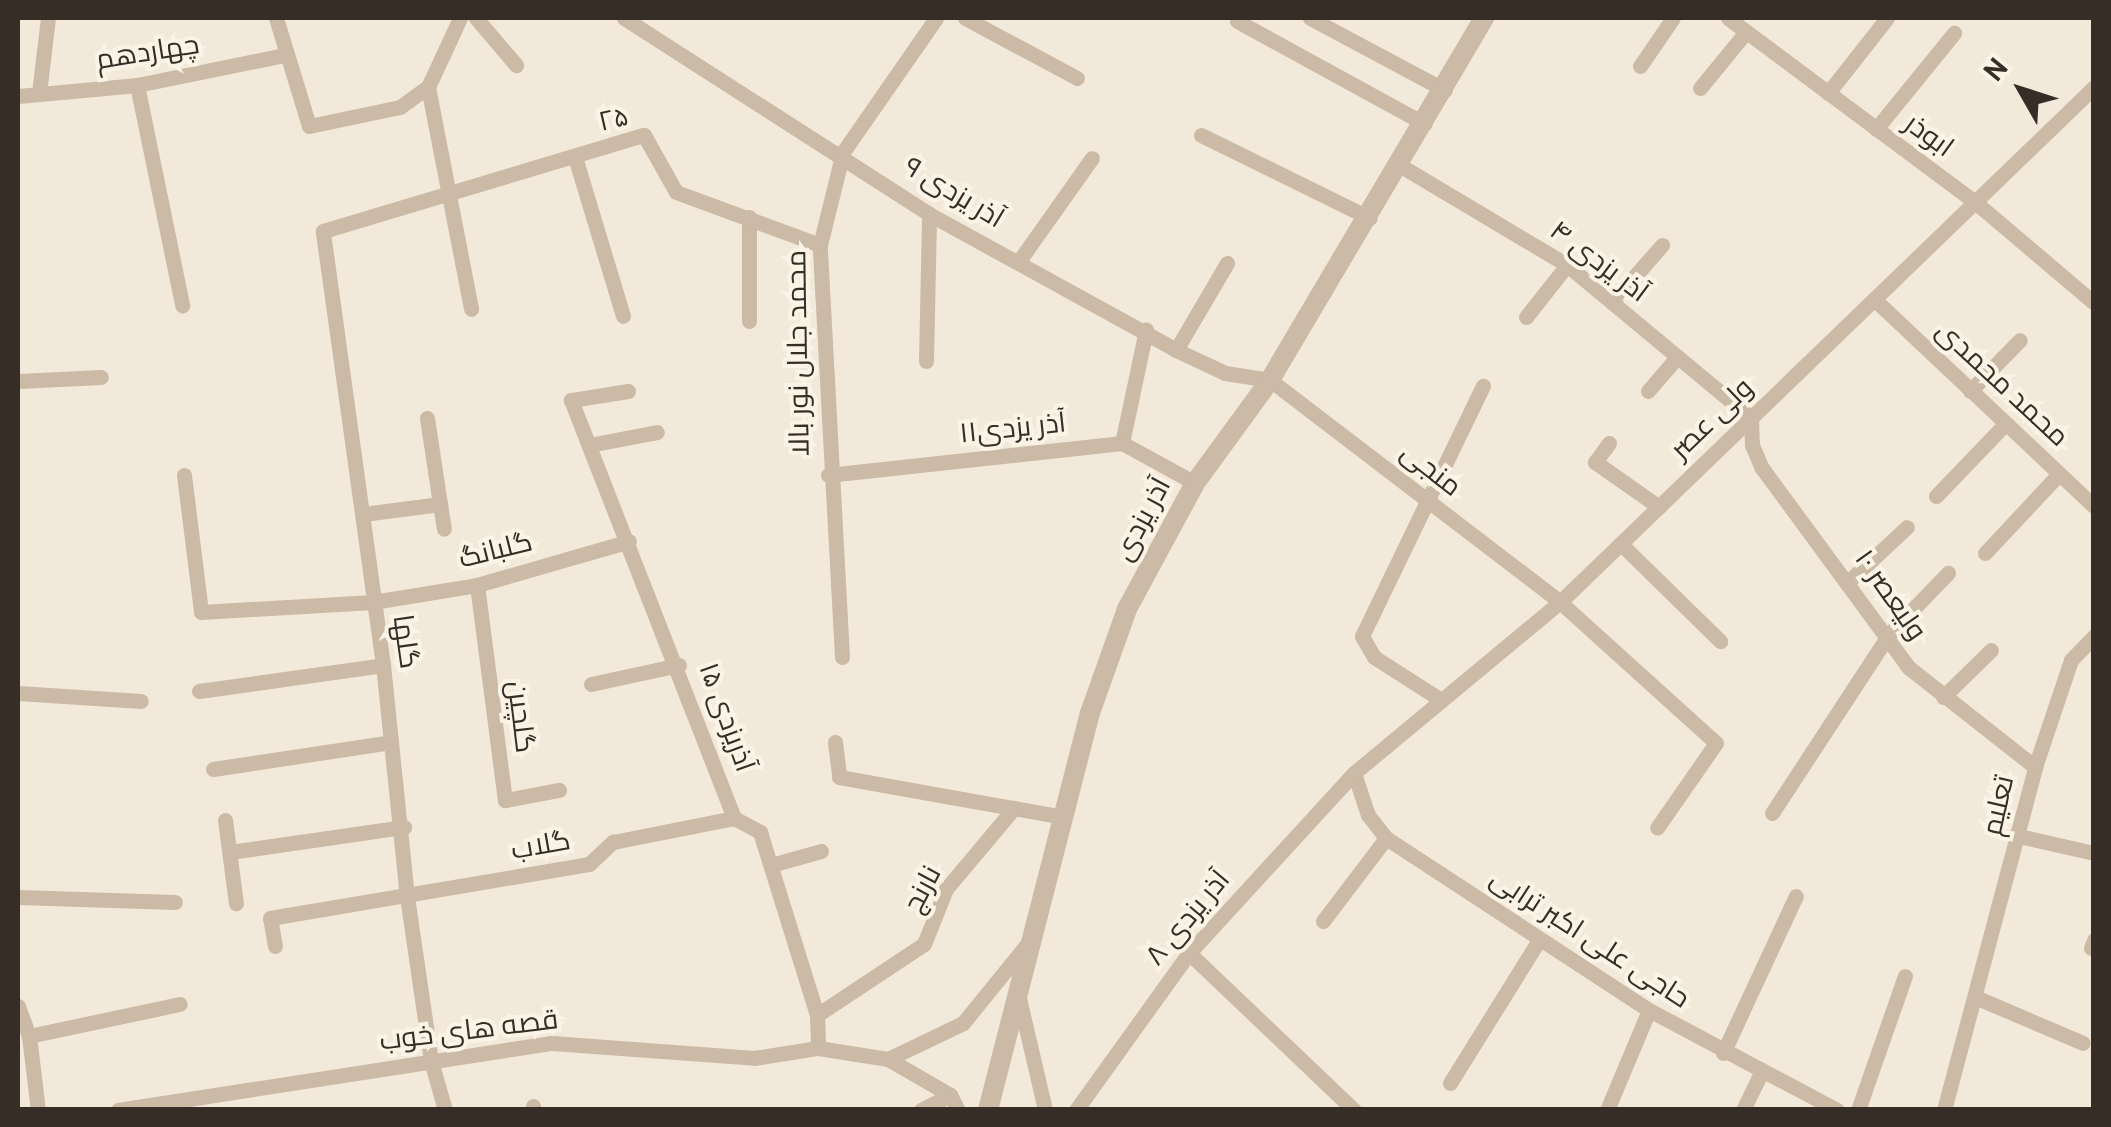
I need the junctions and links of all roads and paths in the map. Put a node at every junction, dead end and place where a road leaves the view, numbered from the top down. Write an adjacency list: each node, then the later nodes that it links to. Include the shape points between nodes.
1 (48, 18): 25 (street)
2 (276, 18): 16 (street)
3 (460, 18): 22 (street)
4 (476, 18): 17 (street)
5 (624, 18): 31 (street, آذر یزدی ۹)
6 (936, 18): 31 (street, محمد جلال نور بالا)
7 (964, 18): 19 (street)
8 (1310, 18): 24 (street)
9 (1484, 18): 24 (street, آذر یزدی)
10 (1673, 18): 18 (street)
11 (1728, 18): 14 (street, ابوذر)
12 (1886, 18): 26 (street)
13 (1237, 22): 28 (street)
14 (1746, 32): 23 (street); 26 (street, ابوذر)
15 (1954, 34): 29 (street)
16 (285, 55): 20 (street, چهاردهم); 22 (street, via 309,126 400,107)
17 (516, 65)
18 (1640, 66)
19 (1077, 78)
20 (137, 85): 25 (street, چهاردهم); 49 (street)
21 (2094, 87): 36 (street, ولی عصر)
22 (428, 88): 35 (street)
23 (1700, 88)
24 (1445, 90): 28 (street, آذر یزدی)
25 (39, 93): 27 (street, چهاردهم)
26 (1828, 93): 29 (street, ابوذر)
27 (18, 96)
28 (1425, 124): 34 (street, آذر یزدی)
29 (1876, 129): 36 (street, ابوذر)
30 (1201, 135): 39 (street)
31 (843, 152): 37 (street, آذر یزدی ۹); 41 (street, محمد جلال نور بالا)
32 (575, 157): 35 (street, ۲۵); 38 (street, ۲۵, via 644,136 676,192); 51 (street)
33 (1092, 158): 43 (street)
34 (1401, 166): 39 (street, آذر یزدی); 45 (street, ۴ آذر یزدی)
35 (446, 198): 40 (street, ۲۵); 50 (street)
36 (1975, 202): 46 (street, ولی عصر); 48 (street, ابوذر)
37 (929, 214): 43 (street, آذر یزدی ۹); 58 (street)
38 (749, 217): 41 (street, ۲۵); 53 (street)
39 (1370, 218): 60 (street, آذر یزدی)
40 (323, 231): 82 (street, گلها)
41 (820, 245): 73 (street, محمد جلال نور بالا)
42 (1662, 245): 47 (street)
43 (1019, 261): 54 (street, آذر یزدی ۹)
44 (1227, 263): 56 (street)
45 (1567, 265): 47 (street, ۴ آذر یزدی); 52 (street)
46 (1874, 299): 65 (street, محمد محمدی); 67 (street, ولی عصر)
47 (1612, 302): 57 (street, ۴ آذر یزدی)
48 (2094, 304)
49 (182, 305)
50 (471, 309)
51 (623, 316)
52 (1526, 317)
53 (748, 321)
54 (1146, 330): 56 (street, آذر یزدی ۹); 70 (street)
55 (2020, 340): 65 (street)
56 (1176, 350): 60 (street, آذر یزدی ۹, via 1225,374)
57 (1678, 356): 64 (street); 67 (street, ۴ آذر یزدی)
58 (926, 361)
59 (101, 377): 61 (street)
60 (1270, 380): 76 (street, آذر یزدی); 78 (street, منجی)
61 (18, 381)
62 (1483, 386): 78 (street)
63 (628, 391): 72 (street, ۱۵ آذریزدی, via 572,400)
64 (1648, 391)
65 (1970, 391): 68 (street, محمد محمدی)
66 (427, 418): 79 (street)
67 (1752, 418): 81 (street, ولی عصر); 89 (street, ۱۰ ولیعصر, via 1752,445 1762,468)
68 (2006, 424): 74 (street, محمد محمدی); 77 (street)
69 (657, 432): 72 (street)
70 (1122, 443): 73 (street, آذر یزدی۱۱); 76 (street)
71 (1609, 443): 81 (street, via 1595,462)
72 (589, 445): 85 (street, ۱۵ آذریزدی)
73 (828, 474): 97 (street, محمد جلال نور بالا)
74 (2059, 474): 80 (street, محمد محمدی); 87 (street)
75 (184, 476): 91 (street, گلبانگ, via 201,612)
76 (1194, 483): 114 (street, آذر یزدی, via 1127,610 1090,712)
77 (1936, 496)
78 (1426, 499): 92 (street, منجی); 103 (street, via 1362,636 1374,657)
79 (440, 504): 82 (street); 84 (street)
80 (2094, 506)
81 (1659, 507): 86 (street, ولی عصر)
82 (364, 514): 91 (street, گلها)
83 (1907, 527): 89 (street)
84 (444, 529)
85 (629, 541): 90 (street, گلبانگ); 99 (street, ۱۵ آذریزدی)
86 (1621, 544): 92 (street, ولی عصر); 95 (street)
87 (1985, 553)
88 (1948, 574): 93 (street)
89 (1849, 581): 93 (street, ۱۰ ولیعصر)
90 (476, 585): 91 (street, گلبانگ); 111 (street, گلچین, via 505,800)
91 (373, 602): 98 (street, گلها)
92 (1560, 602): 103 (street, ولی عصر); 118 (street, منجی, via 1716,744)
93 (1889, 634): 104 (street, ۱۰ ولیعصر, via 1908,667); 113 (street)
94 (2094, 636): 108 (street, تعلیم, via 2071,660)
95 (1720, 640)
96 (1991, 650): 104 (street)
97 (842, 658)
98 (384, 665): 101 (street); 106 (street, گلها)
99 (679, 665): 100 (street); 115 (street, ۱۵ آذریزدی)
100 (591, 684)
101 (199, 690)
102 (18, 694): 105 (street)
103 (1438, 698): 110 (street, ولی عصر)
104 (1943, 698): 108 (street, ۱۰ ولیعصر)
105 (141, 701)
106 (391, 742): 109 (street); 117 (street, گلها)
107 (835, 742): 112 (street, via 839,778)
108 (2034, 767): 119 (street, تعلیم)
109 (214, 769)
110 (1354, 773): 120 (street, حاجی علی اکبر ترابی, via 1368,814); 134 (street, ۸ آذر یزدی)
111 (559, 790)
112 (1014, 808): 114 (street); 141 (street, نارنج, via 946,889 924,944)
113 (1772, 813)
114 (1063, 816): 131 (street, آذر یزدی)
115 (734, 818): 124 (street, ۱۵ آذریزدی, via 760,832); 127 (street, گلاب, via 613,842 589,864)
116 (225, 820): 122 (street)
117 (404, 828): 122 (street); 127 (street, گلها)
118 (1656, 828)
119 (2019, 836): 123 (street); 137 (street, تعلیم)
120 (1386, 838): 130 (street); 132 (street, حاجی علی اکبر ترابی)
121 (821, 851): 124 (street)
122 (230, 852): 129 (street)
123 (2094, 853)
124 (771, 865): 141 (street, ۱۵ آذریزدی)
125 (1796, 896): 145 (street)
126 (18, 897): 128 (street)
127 (407, 897): 133 (street, گلاب, via 270,918); 147 (street, گلها)
128 (175, 902)
129 (236, 903)
130 (1323, 921)
131 (1032, 938): 136 (street, آذر یزدی); 146 (street, via 964,1023)
132 (1539, 940): 140 (street, حاجی علی اکبر ترابی); 150 (street)
133 (275, 946)
134 (1189, 953): 159 (street, ۸ آذر یزدی); 160 (street)
135 (1904, 976): 164 (street)
136 (1018, 998): 153 (street, آذر یزدی); 158 (street)
137 (1974, 998): 143 (street); 165 (street, تعلیم)
138 (180, 1004): 142 (street)
139 (18, 1006): 142 (street)
140 (1649, 1010): 145 (street, حاجی علی اکبر ترابی); 161 (street)
141 (817, 1015): 144 (street, ۱۵ آذریزدی)
142 (29, 1036): 149 (street)
143 (2083, 1043)
144 (818, 1048): 146 (street, قصه های خوب); 147 (street, قصه های خوب, via 754,1058 552,1043)
145 (1723, 1053): 148 (street, حاجی علی اکبر ترابی)
146 (888, 1059): 152 (street, قصه های خوب)
147 (430, 1061): 151 (street, قصه های خوب); 156 (street, گلها)
148 (1762, 1074): 162 (street); 163 (street, حاجی علی اکبر ترابی)
149 (24, 1076): 154 (street)
150 (1450, 1083)
151 (215, 1102): 155 (street, قصه های خوب)
152 (954, 1102): 157 (street)
153 (989, 1109)
154 (38, 1110)
155 (118, 1110)
156 (445, 1110)
157 (921, 1110)
158 (1045, 1110)
159 (1076, 1110)
160 (1354, 1110)
161 (1608, 1110)
162 (1743, 1110)
163 (1836, 1110)
164 (1858, 1110)
165 (1944, 1110)

